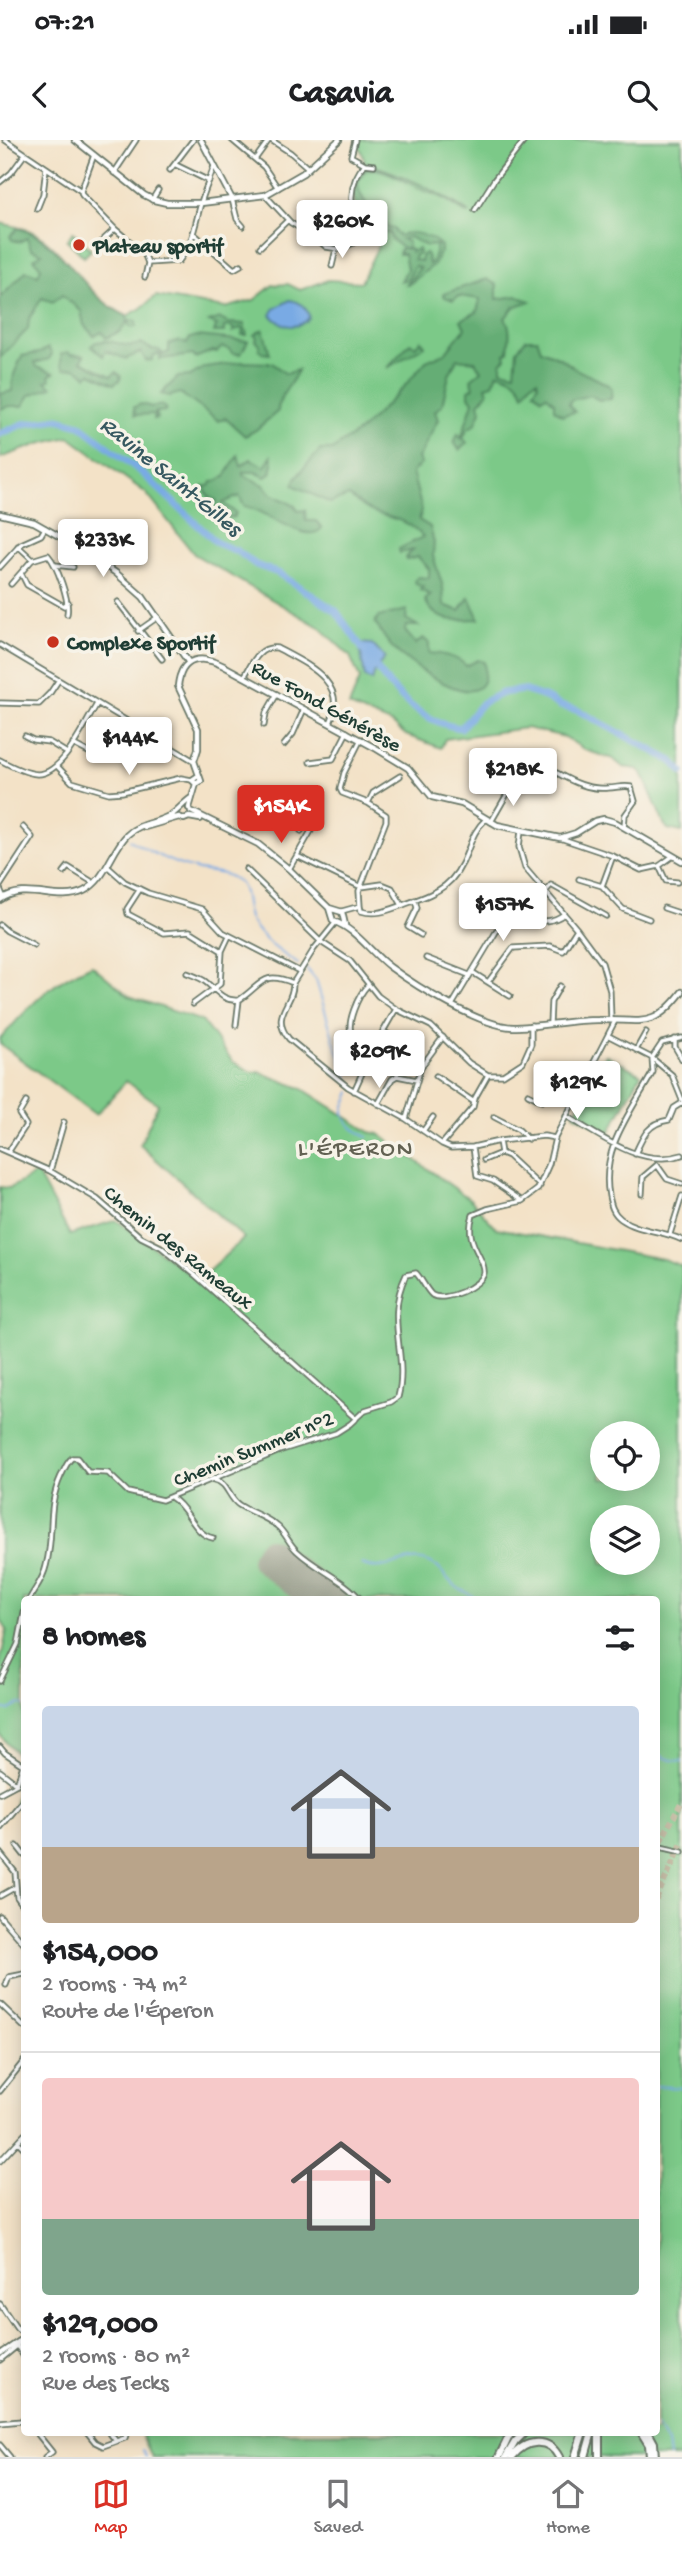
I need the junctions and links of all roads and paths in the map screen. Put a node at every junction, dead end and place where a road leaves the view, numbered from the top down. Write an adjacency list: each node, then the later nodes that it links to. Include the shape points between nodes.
1 (5, 140): 11 (street)
2 (75, 140): 12 (street)
3 (136, 140): 21 (street)
4 (193, 140): 15 (street)
5 (201, 140): 17 (street)
6 (232, 140): 13 (street)
7 (270, 140): 13 (street); 19 (street)
8 (339, 140): 19 (street)
9 (355, 140): 14 (street, via 351,156)
10 (525, 140): 32 (street)
11 (25, 154): 18 (street); 23 (street)
12 (94, 155): 21 (street); 26 (street)
13 (256, 158): 24 (street)
14 (365, 164): 16 (street); 39 (street, via 351,191 358,240)
15 (176, 165): 20 (street); 22 (street)
16 (374, 165)
17 (214, 166): 22 (street); 28 (street)
18 (46, 168): 26 (street); 31 (street)
19 (309, 169): 24 (street)
20 (170, 170)
21 (114, 173): 29 (street)
22 (209, 181): 30 (street)
23 (0, 182)
24 (278, 188): 27 (street)
25 (158, 190): 29 (street)
26 (81, 191): 35 (street)
27 (265, 195): 28 (street); 33 (street)
28 (232, 199): 30 (street); 34 (street)
29 (152, 200): 30 (street)
30 (201, 203): 36 (street)
31 (37, 209)
32 (475, 210)
33 (288, 220): 38 (street); 39 (street)
34 (243, 226)
35 (115, 229): 37 (street); 40 (street, via 144,253)
36 (193, 233): 40 (street, via 179,261); 41 (street, via 234,269)
37 (103, 240)
38 (260, 247)
39 (336, 249): 42 (street)
40 (148, 263): 43 (street)
41 (241, 265)
42 (332, 266)
43 (145, 277)
44 (0, 514): 45 (street)
45 (45, 528): 46 (street, via 41,536); 56 (street, via 116,573 144,597)
46 (18, 547): 47 (street); 49 (street)
47 (32, 560): 48 (street, via 48,555); 51 (street)
48 (55, 565): 50 (street); 53 (street)
49 (0, 567)
50 (73, 567)
51 (21, 572): 52 (street); 53 (street, via 27,585 64,606)
52 (11, 584)
53 (68, 602): 55 (street)
54 (118, 602): 57 (street)
55 (68, 614)
56 (158, 617): 57 (street); 60 (street)
57 (138, 631): 59 (street)
58 (0, 645): 62 (street)
59 (162, 659)
60 (188, 663): 61 (street, Rue Fond Générèse, via 212,661); 76 (street, via 178,685 198,729)
61 (244, 677): 63 (street, Rue Fond Générèse); 67 (street, via 260,652 276,648 317,670 328,682 335,700)
62 (58, 681): 64 (street, via 39,704); 65 (street)
63 (277, 694): 66 (street, Rue Fond Générèse); 68 (street)
64 (0, 703)
65 (97, 704): 69 (street); 73 (street)
66 (304, 709): 67 (street, Rue Fond Générèse); 74 (street)
67 (330, 723): 70 (street, Rue Fond Générèse)
68 (264, 725)
69 (140, 730): 73 (street, via 127,746 90,753); 76 (street)
70 (347, 732): 72 (street, Rue Fond Générèse); 78 (street, via 333,759)
71 (25, 736): 75 (street)
72 (361, 739): 85 (street, via 340,789); 89 (street, Rue Fond Générèse, via 408,768 432,797 461,804)
73 (73, 744): 75 (street)
74 (284, 745)
75 (67, 753): 79 (street)
76 (194, 761): 82 (street)
77 (1, 762): 79 (street, via 36,774)
78 (310, 762)
79 (57, 766): 82 (street, via 72,782 109,793 181,778)
80 (557, 773): 91 (street, via 591,787 631,787 635,801 627,810)
81 (400, 776): 85 (street, via 373,793)
82 (196, 780): 84 (street)
83 (514, 782): 89 (street)
84 (192, 797): 86 (street); 87 (street)
85 (369, 803): 108 (street, via 386,815 386,821)
86 (183, 806): 87 (street); 88 (street)
87 (190, 812): 88 (street, via 184,819); 102 (street, via 258,844)
88 (178, 814): 99 (street, via 131,831)
89 (489, 821): 93 (street, Rue Fond Générèse); 113 (street, via 473,835 455,878)
90 (23, 827): 109 (street, via 32,837)
91 (624, 827): 94 (street, via 604,819); 97 (street)
92 (301, 831): 95 (street, via 312,822)
93 (521, 831): 94 (street, Rue Fond Générèse); 111 (street, via 520,857)
94 (560, 838): 96 (street)
95 (298, 856): 102 (street); 108 (street)
96 (613, 856): 100 (street, via 641,870); 107 (street)
97 (673, 856): 98 (street); 100 (street)
98 (682, 861)
99 (107, 866): 106 (street); 110 (street)
100 (659, 866): 105 (street, via 666,881)
101 (246, 869): 126 (street)
102 (289, 869): 120 (street)
103 (64, 872): 106 (street, via 68,867)
104 (579, 879): 107 (street)
105 (677, 881)
106 (94, 883): 112 (street, via 77,893 26,891)
107 (601, 886): 121 (street, via 623,909)
108 (361, 887): 114 (street, via 382,884 392,888); 115 (street)
109 (0, 888): 112 (street)
110 (140, 889): 125 (street, via 202,909); 128 (street, via 128,914 164,933 190,931)
111 (545, 892): 117 (street); 119 (street, via 551,886)
112 (2, 898)
113 (415, 900): 114 (street); 124 (street, via 417,908 408,927)
114 (402, 905): 115 (street, via 370,914)
115 (360, 906): 120 (street)
116 (664, 908): 118 (street)
117 (565, 914): 123 (street); 132 (street, via 555,921 506,920)
118 (682, 914)
119 (606, 916)
120 (339, 918): 126 (street); 142 (street, via 385,964)
121 (649, 919)
122 (0, 925): 127 (street)
123 (577, 929): 133 (street, via 563,951 550,946 513,948); 144 (street, via 602,963)
124 (421, 935)
125 (229, 936): 128 (street); 130 (street)
126 (321, 942): 130 (street); 135 (street, via 350,961)
127 (34, 945)
128 (222, 951): 137 (street, via 220,984)
129 (426, 958): 132 (street)
130 (299, 971): 134 (street)
131 (187, 973): 137 (street)
132 (470, 974): 133 (street); 142 (street)
133 (488, 982): 139 (street)
134 (293, 983): 140 (street, via 269,978); 162 (street, via 281,1021 285,1033)
135 (368, 985): 143 (street); 154 (street, via 357,999 351,1032)
136 (560, 986): 145 (street, via 551,1002)
137 (214, 990): 140 (street, via 226,1000); 141 (street)
138 (681, 994): 144 (street, via 666,1012 650,1020)
139 (510, 996)
140 (239, 1000): 146 (street)
141 (193, 1004)
142 (452, 1005): 147 (street, via 494,1024)
143 (396, 1009): 148 (street); 151 (street)
144 (613, 1021): 145 (street); 150 (street)
145 (550, 1023): 147 (street)
146 (236, 1025)
147 (531, 1025): 158 (street, via 531,1044 523,1062 503,1075)
148 (383, 1031): 154 (street); 159 (street, via 399,1045)
149 (646, 1032): 155 (street)
150 (608, 1036): 155 (street); 164 (street)
151 (443, 1037): 158 (street); 161 (street, via 425,1060)
152 (682, 1038): 153 (street)
153 (675, 1039): 156 (street, via 662,1043); 157 (street)
154 (373, 1049): 162 (street)
155 (636, 1050): 156 (street)
156 (652, 1058): 167 (street, via 674,1076); 179 (street, via 653,1072)
157 (682, 1059)
158 (488, 1075): 166 (street)
159 (397, 1076): 161 (street); 168 (street)
160 (436, 1076): 166 (street)
161 (417, 1080): 172 (street)
162 (354, 1091): 168 (street)
163 (528, 1094): 164 (street, via 542,1101 552,1086)
164 (576, 1096): 170 (street)
165 (26, 1102): 182 (street, via 19,1114 26,1125)
166 (474, 1102): 178 (street)
167 (682, 1103): 184 (street, via 668,1120 649,1127)
168 (379, 1104): 172 (street)
169 (433, 1116): 174 (street)
170 (566, 1116): 175 (street); 179 (street)
171 (494, 1117): 176 (street)
172 (406, 1119): 174 (street)
173 (64, 1122): 189 (street)
174 (423, 1131): 178 (street)
175 (555, 1138): 176 (street); 191 (street)
176 (528, 1139): 177 (street)
177 (499, 1141): 180 (street); 183 (street)
178 (442, 1144): 180 (street)
179 (614, 1144): 184 (street); 195 (street, via 607,1175 614,1212 631,1225)
180 (473, 1147): 194 (street, via 477,1175)
181 (0, 1149): 182 (street, Chemin des Rameaux)
182 (9, 1151): 189 (street, Chemin des Rameaux)
183 (501, 1153): 187 (street); 191 (street)
184 (635, 1154): 186 (street)
185 (682, 1155): 186 (street)
186 (657, 1158): 188 (street)
187 (484, 1160)
188 (657, 1165): 190 (street, via 667,1179); 192 (street, via 643,1177)
189 (50, 1171): 197 (street, Chemin des Rameaux, via 97,1199 141,1237 184,1265)
190 (682, 1184)
191 (540, 1186): 194 (street)
192 (642, 1194)
193 (682, 1196): 195 (street)
194 (522, 1202): 197 (street, Chemin Summer n°2, via 473,1215 472,1243 484,1271 478,1282 440,1298 430,1294 416,1273 406,1275 395,1315 401,1381 398,1397 365,1410)
195 (670, 1235): 196 (street)
196 (682, 1240)
197 (356, 1419): 198 (street, Chemin Summer n°2, via 336,1433)
198 (211, 1480): 199 (street, Chemin Summer n°2); 202 (street, via 220,1481 237,1504 279,1527 296,1550)
199 (172, 1498): 200 (street, via 205,1537); 201 (street, Chemin Summer n°2, via 160,1501 138,1496 108,1473 88,1472 77,1458 69,1460 52,1501 46,1569)
200 (213, 1538)
201 (32, 1596)
202 (356, 1596)
203 (21, 1628): 204 (street)
204 (0, 1681)
205 (0, 1747): 206 (street)
206 (21, 1764)
207 (0, 1771): 209 (street)
208 (21, 1774): 209 (street)
209 (17, 1784): 210 (street)
210 (0, 1793)
211 (21, 1803): 212 (street)
212 (0, 1828)
213 (17, 1846): 215 (street)
214 (660, 1847): 216 (street)
215 (21, 1851)
216 (682, 1852)
217 (0, 1853): 218 (street)
218 (16, 1879): 219 (street); 220 (street)
219 (21, 1880)
220 (16, 1887): 221 (street); 222 (street)
221 (0, 1896)
222 (21, 1903)
223 (0, 1916): 224 (street)
224 (21, 1940)
225 (21, 1975): 226 (street, via 9,1977)
226 (6, 1985)
227 (0, 2004): 228 (street)
228 (21, 2024)
229 (21, 2065): 230 (street)
230 (0, 2091)
231 (21, 2138): 232 (street)
232 (18, 2142): 233 (street); 234 (street)
233 (21, 2145)
234 (0, 2161)
235 (0, 2304): 236 (street)
236 (21, 2332)
237 (21, 2339): 238 (street)
238 (19, 2341): 239 (street); 241 (street)
239 (17, 2346): 240 (street); 242 (street)
240 (21, 2352)
241 (1, 2354): 242 (street)
242 (1, 2359)
243 (21, 2421): 244 (street)
244 (0, 2423)
245 (39, 2436): 259 (street, via 52,2452)
246 (91, 2436): 256 (street, via 103,2446)
247 (112, 2436): 256 (street)
248 (126, 2436): 256 (street)
249 (510, 2436): 260 (highway)
250 (518, 2436): 260 (highway)
251 (583, 2436): 263 (highway)
252 (591, 2436): 264 (highway)
253 (599, 2436): 265 (highway)
254 (643, 2436): 266 (highway)
255 (650, 2436): 266 (highway)
256 (116, 2441)
257 (0, 2445): 258 (street)
258 (10, 2457)
259 (45, 2457)
260 (503, 2457)
261 (512, 2457): 262 (highway, via 536,2442 550,2446)
262 (559, 2457)
263 (575, 2457)
264 (585, 2457)
265 (599, 2457)
266 (652, 2457)

